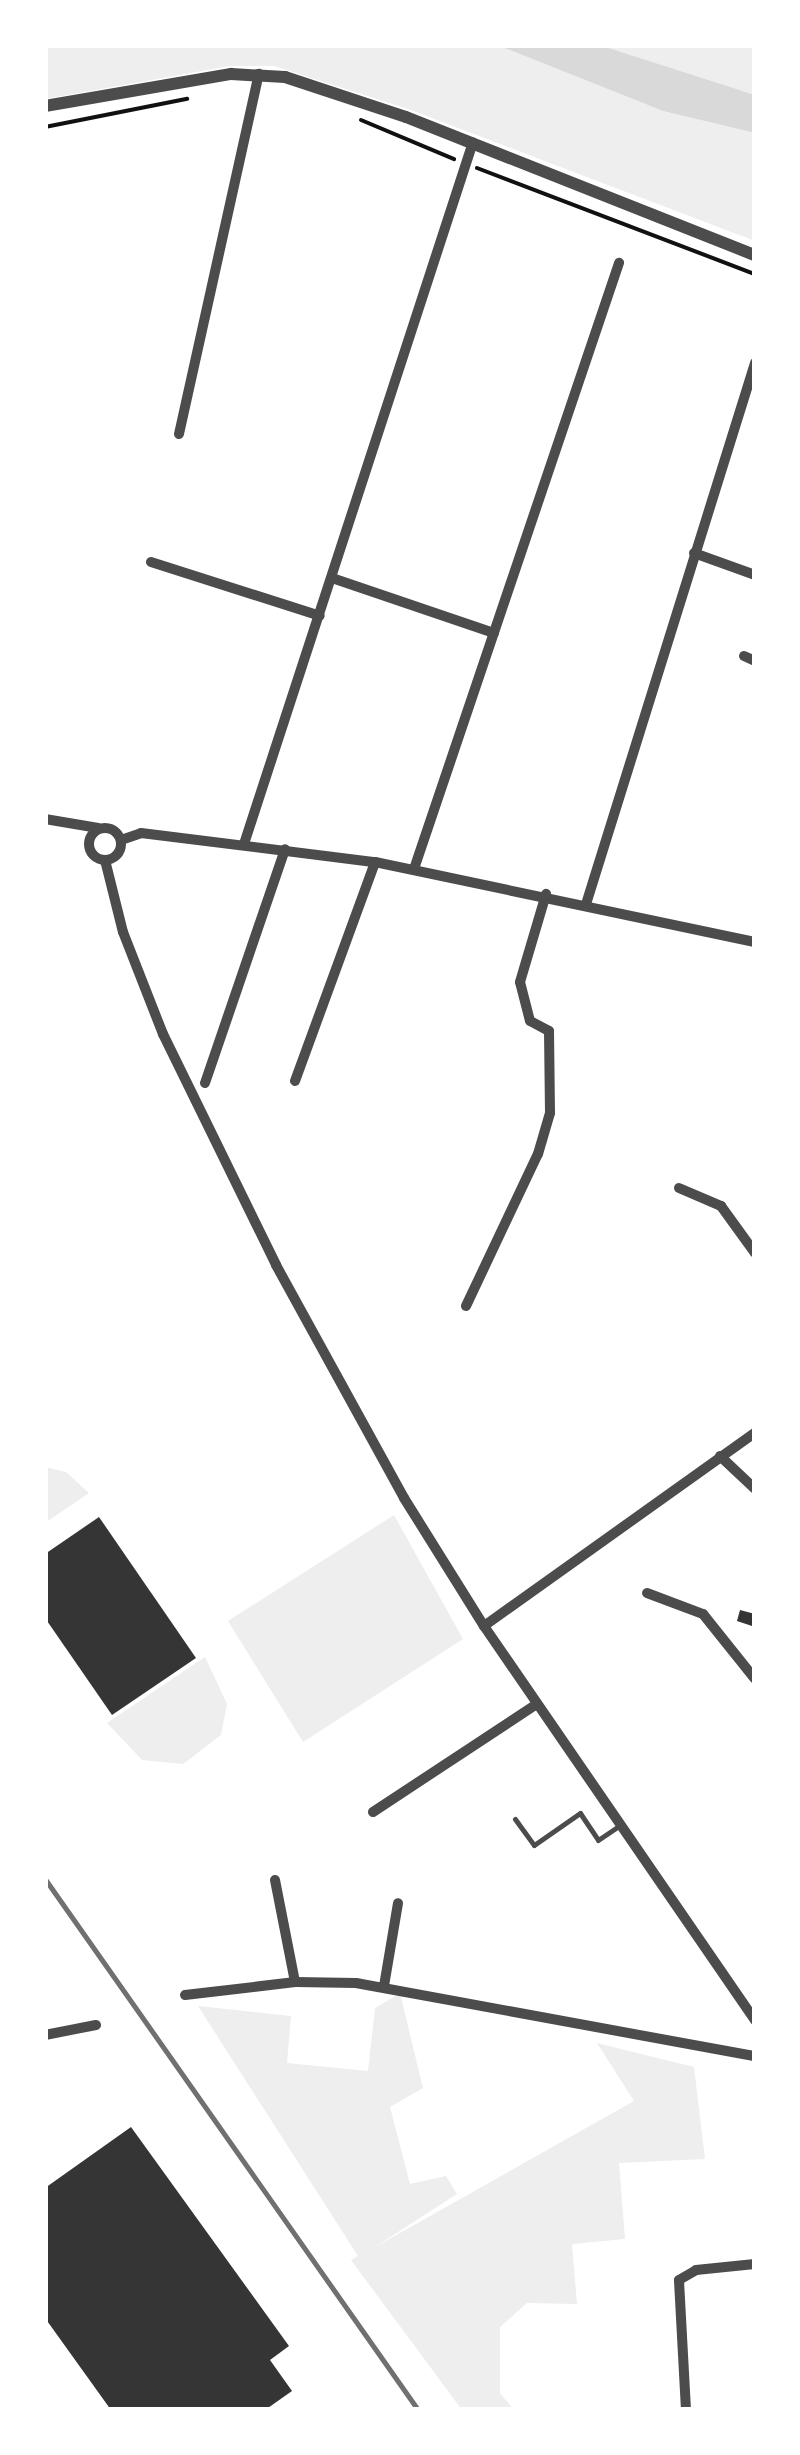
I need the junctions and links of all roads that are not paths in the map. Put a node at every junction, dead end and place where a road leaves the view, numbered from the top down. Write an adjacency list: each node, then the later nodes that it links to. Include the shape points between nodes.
1 (260, 74): 2 (street); 3 (street, via 316,85); 7 (street)
2 (45, 106)
3 (472, 142): 4 (street); 11 (street)
4 (755, 256)
5 (618, 263): 13 (street)
6 (755, 363): 8 (street)
7 (179, 434)
8 (694, 553): 10 (street); 24 (street)
9 (151, 562): 12 (street)
10 (755, 575)
11 (332, 578): 12 (street); 13 (street)
12 (320, 616): 18 (street)
13 (494, 633): 22 (street)
14 (51, 821): 15 (street); 17 (street)
15 (100, 828): 16 (street, via 111,828); 17 (street)
16 (122, 840): 18 (street, via 141,833); 20 (street, via 118,854)
17 (89, 844): 20 (street)
18 (244, 844): 19 (street)
19 (285, 850): 21 (street); 27 (street)
20 (105, 860): 35 (street, via 140,980 276,1266 404,1498)
21 (375, 862): 22 (street); 26 (street)
22 (414, 868): 23 (street)
23 (546, 894): 24 (street); 30 (street, via 520,982 530,1021 549,1031 550,1114 538,1154)
24 (587, 902): 25 (street)
25 (755, 942)
26 (296, 1081)
27 (205, 1083)
28 (679, 1188): 29 (street, via 721,1206)
29 (755, 1254)
30 (466, 1306)
31 (755, 1433): 32 (street)
32 (720, 1456): 33 (street); 35 (street)
33 (755, 1489)
34 (647, 1593): 36 (street, via 704,1614)
35 (484, 1626): 37 (street)
36 (755, 1680)
37 (538, 1704): 38 (street); 40 (street)
38 (372, 1812)
39 (514, 1819): 40 (lane, via 534,1846 580,1813 598,1840)
40 (622, 1824): 46 (street)
41 (275, 1880): 43 (street)
42 (398, 1902): 44 (street)
43 (295, 1982): 44 (street); 45 (street)
44 (384, 1986): 49 (street)
45 (185, 1995)
46 (755, 2020)
47 (96, 2025): 48 (street)
48 (45, 2035)
49 (755, 2056)
50 (755, 2264): 51 (street, via 696,2270 680,2280)
51 (686, 2410)

